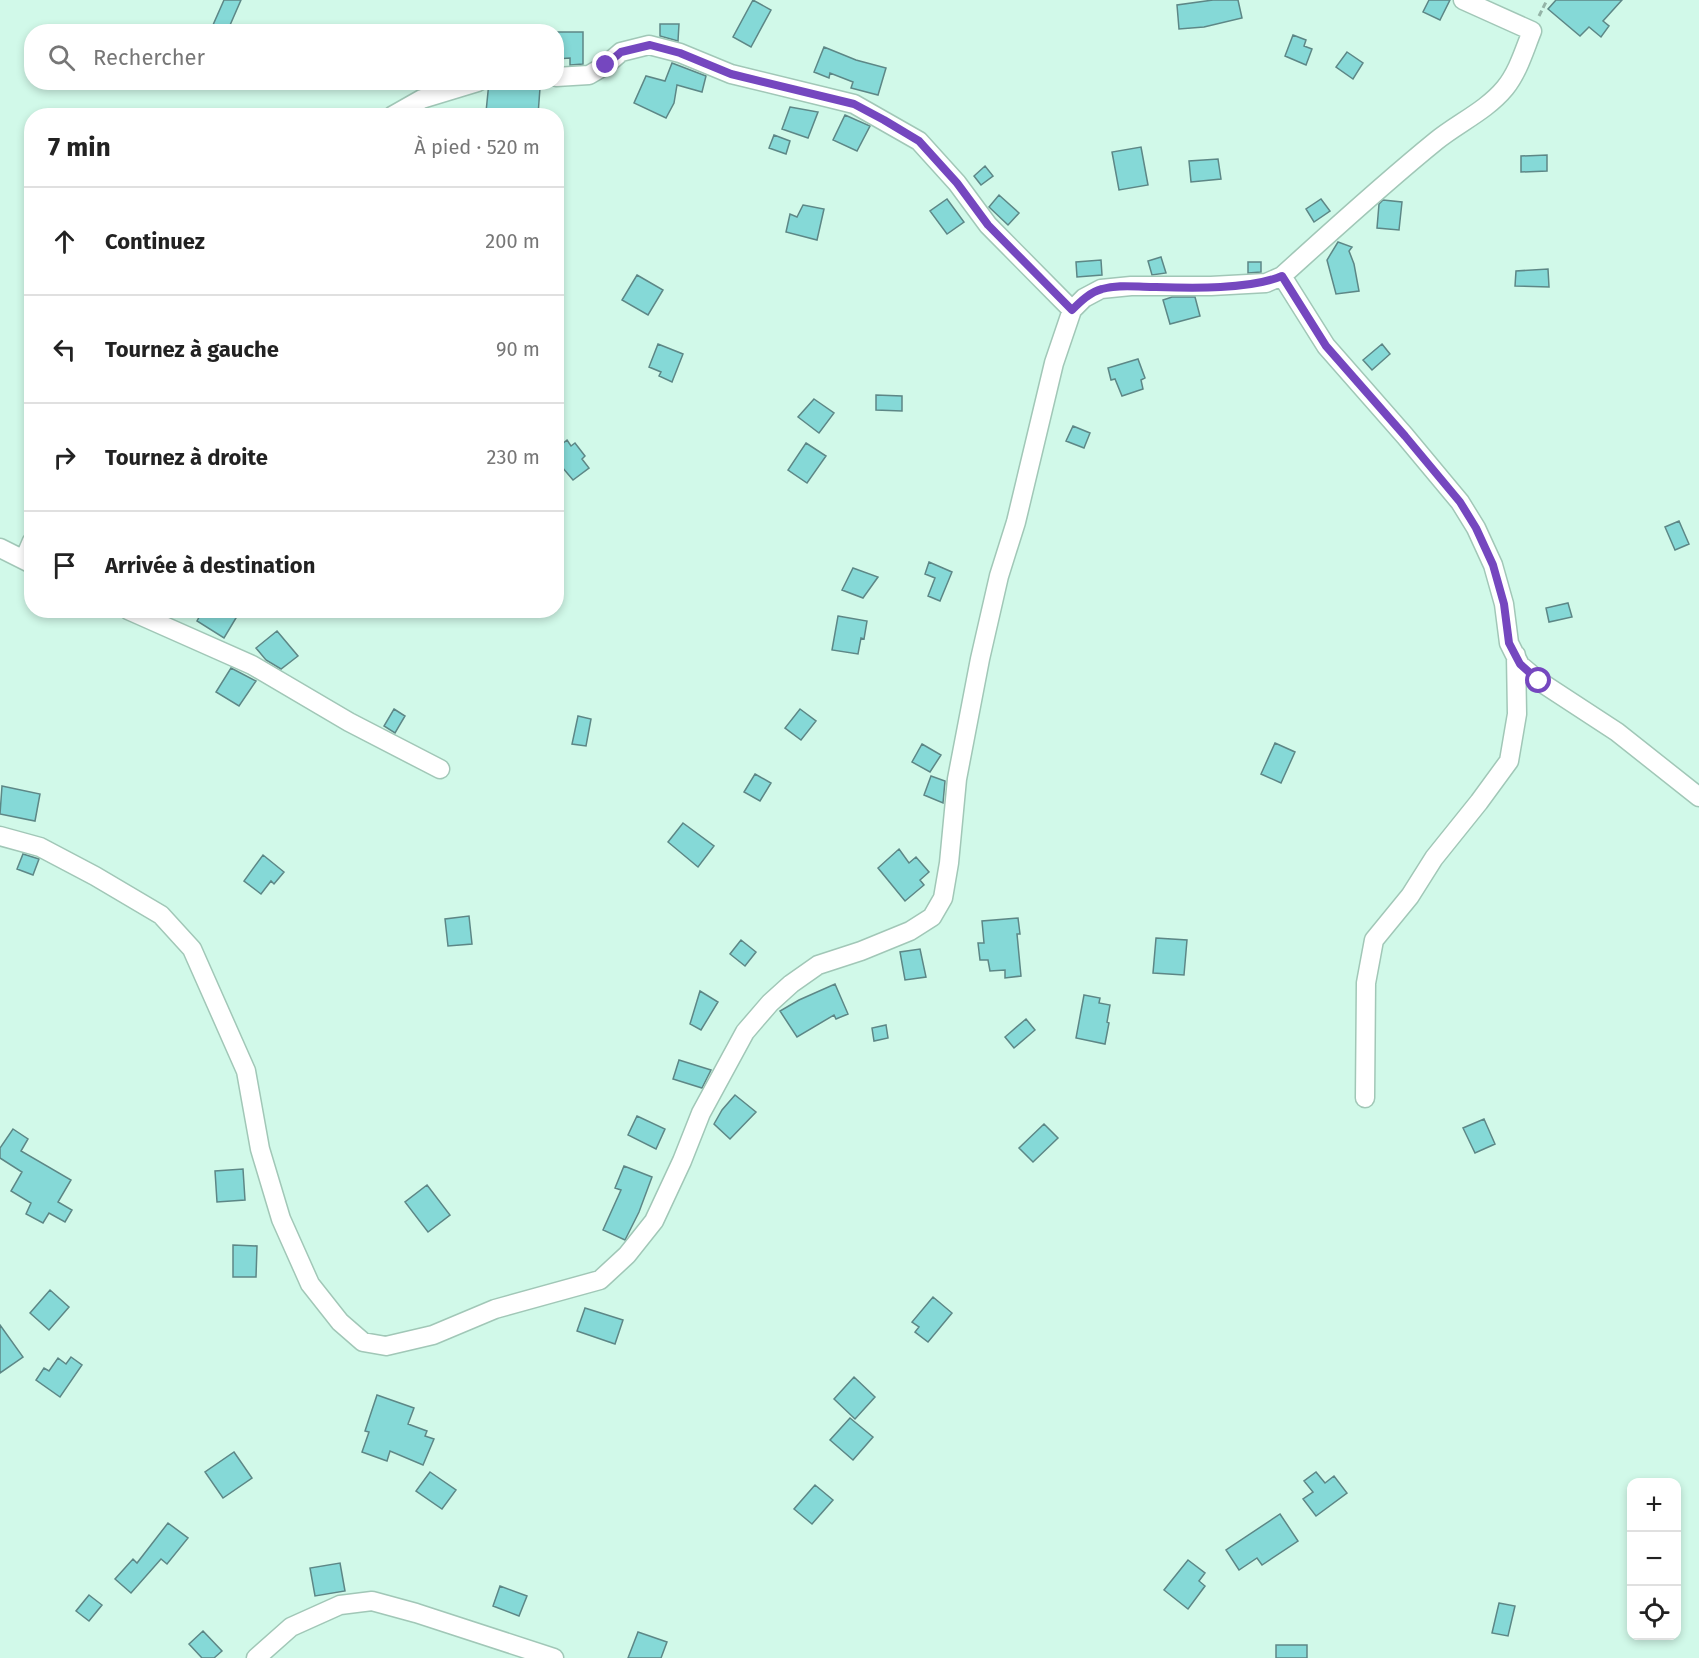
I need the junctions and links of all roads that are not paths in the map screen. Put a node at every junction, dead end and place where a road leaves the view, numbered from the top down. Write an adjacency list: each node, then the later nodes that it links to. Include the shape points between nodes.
1 (1463, 0): 5 (street, via 1532,31 1516,72 1491,103 1441,137)
2 (564, 77): 6 (street, via 589,75 621,52 650,45 731,74 854,104 919,141 988,225)
3 (452, 90): 4 (street)
4 (406, 108)
5 (1282, 276): 6 (street, via 1266,283 1101,289); 10 (street, via 1326,346 1460,502 1493,565 1509,643)
6 (1072, 310): 13 (street, via 1054,363 999,576 957,779 943,898 932,917 910,931 818,965 770,1003 745,1032 701,1113 654,1221 627,1255 600,1280 495,1309 433,1335 386,1346 363,1342 340,1322 310,1284 281,1219 260,1149 246,1071 192,949 161,915 95,876 40,848)
7 (0, 548): 8 (street)
8 (24, 560)
9 (146, 618): 11 (street, via 252,665)
10 (1516, 655): 12 (street, via 1539,681 1617,732); 14 (street, via 1517,714 1509,761 1374,940 1366,983)
11 (440, 769)
12 (1699, 797)
13 (0, 836)
14 (1365, 1098)
15 (256, 1658): 16 (street, via 291,1627 340,1605 372,1601)
16 (554, 1658)

